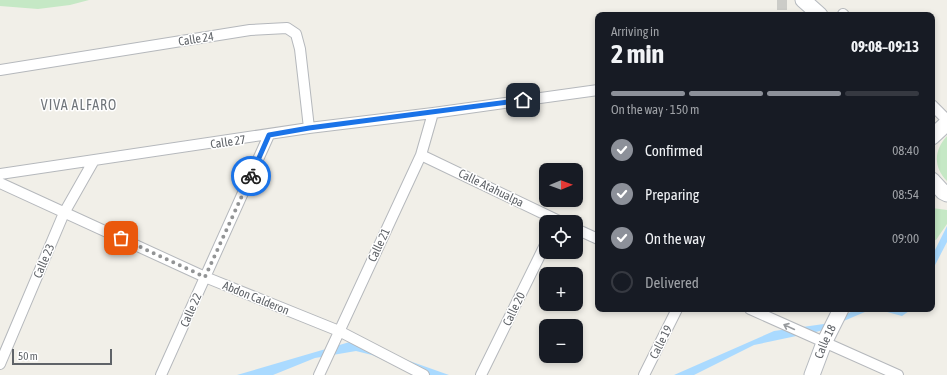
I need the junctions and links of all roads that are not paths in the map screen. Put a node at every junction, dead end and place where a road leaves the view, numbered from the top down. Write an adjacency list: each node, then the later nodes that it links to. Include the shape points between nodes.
1 (803, 0): 2 (main road)
2 (817, 12)
3 (0, 70): 8 (street, Calle 24, via 250,30 287,28 296,34 300,48)
4 (595, 90): 5 (street, Calle 27)
5 (433, 113): 8 (street, Calle 27); 10 (street, Calle 21)
6 (935, 114): 7 (street)
7 (939, 126)
8 (309, 128): 9 (street, Calle 27)
9 (269, 135): 11 (street, Calle 27); 22 (street, Calle 22)
10 (420, 155): 18 (street, Calle Atahualpa); 26 (street, Calle 21)
11 (93, 162): 12 (street, Calle 27); 17 (street, Calle 23)
12 (0, 174)
13 (0, 183): 17 (street, Abdon Calderon)
14 (935, 183): 15 (main road)
15 (947, 195): 16 (main road)
16 (935, 196)
17 (64, 212): 22 (street, Abdon Calderon); 28 (street, Calle 23)
18 (545, 215)
19 (583, 232): 20 (street)
20 (595, 238)
21 (539, 257): 32 (street, Calle 20)
22 (205, 277): 26 (street, Abdon Calderon); 29 (street, Calle 22)
23 (676, 312): 33 (street, Calle 19)
24 (757, 312): 27 (street, one-way to 24)
25 (840, 312): 27 (main road, Calle 18)
26 (339, 331): 30 (street, Calle 21); 31 (street, Abdon Calderon)
27 (824, 343): 34 (main road, Calle 18); 35 (street)
28 (0, 364)
29 (161, 375)
30 (319, 375)
31 (424, 375)
32 (481, 375)
33 (644, 375)
34 (812, 375)
35 (898, 375)

